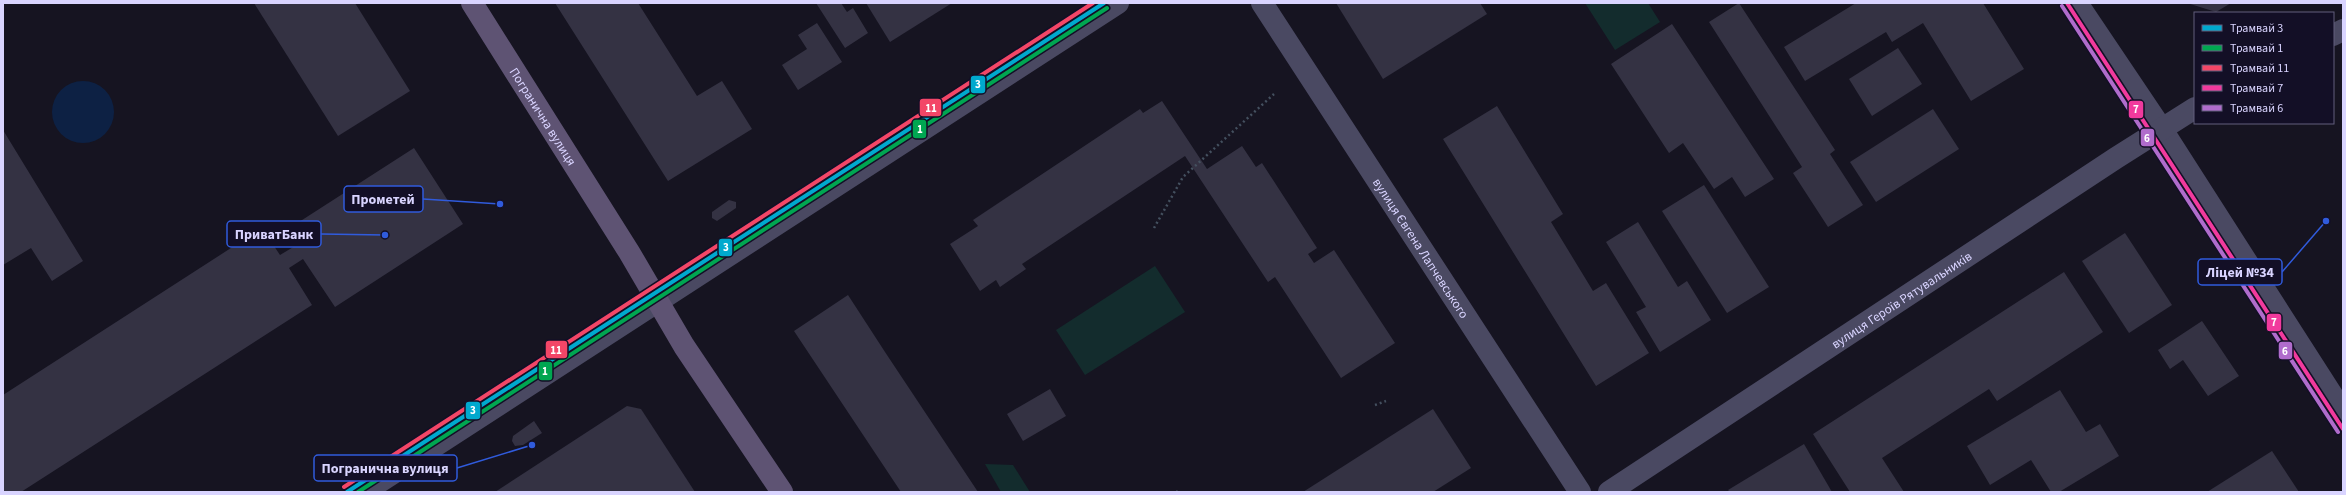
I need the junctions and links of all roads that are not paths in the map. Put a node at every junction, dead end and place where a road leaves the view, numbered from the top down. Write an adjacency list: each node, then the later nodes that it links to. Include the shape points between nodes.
1 (472, 3): 9 (main road, Погранична вулиця)
2 (1118, 3): 9 (street)
3 (1262, 3): 13 (street, вулиця Євгена Лапчевського)
4 (2077, 3): 8 (street)
5 (2343, 30): 6 (street)
6 (2334, 34)
7 (2194, 109): 8 (street, вулиця Героїв Рятувальників)
8 (2161, 128): 10 (street); 14 (street, вулиця Героїв Рятувальників)
9 (658, 302): 11 (street); 12 (main road, Погранична вулиця, via 684,346)
10 (2343, 412)
11 (364, 492)
12 (782, 492)
13 (1580, 492)
14 (1609, 492)

